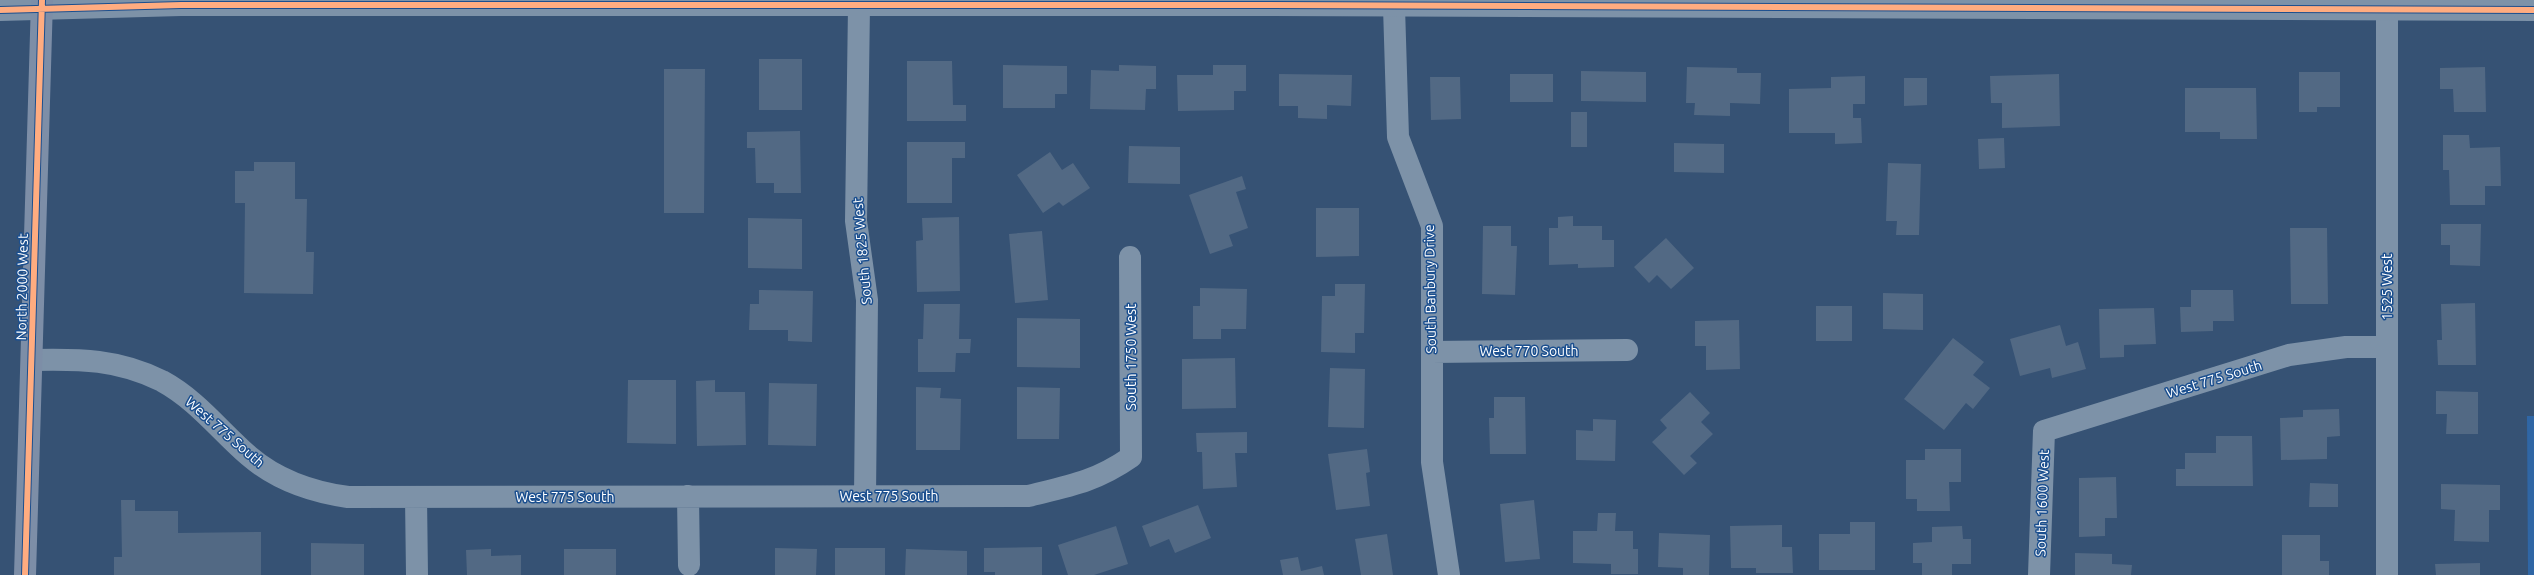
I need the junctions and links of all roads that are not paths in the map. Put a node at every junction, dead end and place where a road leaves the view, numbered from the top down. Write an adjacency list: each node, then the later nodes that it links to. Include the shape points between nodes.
1 (42, 5): 3 (street); 5 (street); 11 (main road, North 2000 West)
2 (2387, 5): 4 (street); 6 (street); 8 (street, 1525 West)
3 (859, 6): 4 (street); 15 (street, South 1825 West, via 856,221 866,300)
4 (1394, 7): 10 (street, South Banbury Drive, via 1398,137 1432,226)
5 (0, 10)
6 (2534, 10)
7 (1130, 257): 13 (street, South 1750 West)
8 (2387, 347): 12 (street, West 775 South, via 2346,347 2290,355); 22 (street, 1525 West)
9 (1627, 350): 10 (street, West 770 South)
10 (1432, 352): 20 (street, South Banbury Drive, via 1432,462)
11 (33, 360): 16 (street, West 775 South, via 89,359 117,364 152,377 198,406 263,466 302,487 348,497); 18 (main road, North 2000 West)
12 (2044, 431): 21 (street, South 1600 West)
13 (1131, 457): 15 (street, West 775 South, via 1090,481 1028,496)
14 (688, 496): 15 (street, West 775 South); 16 (street, West 775 South); 17 (street)
15 (865, 496)
16 (416, 497): 19 (street)
17 (689, 565)
18 (24, 575)
19 (417, 575)
20 (1449, 575)
21 (2039, 575)
22 (2387, 575)

